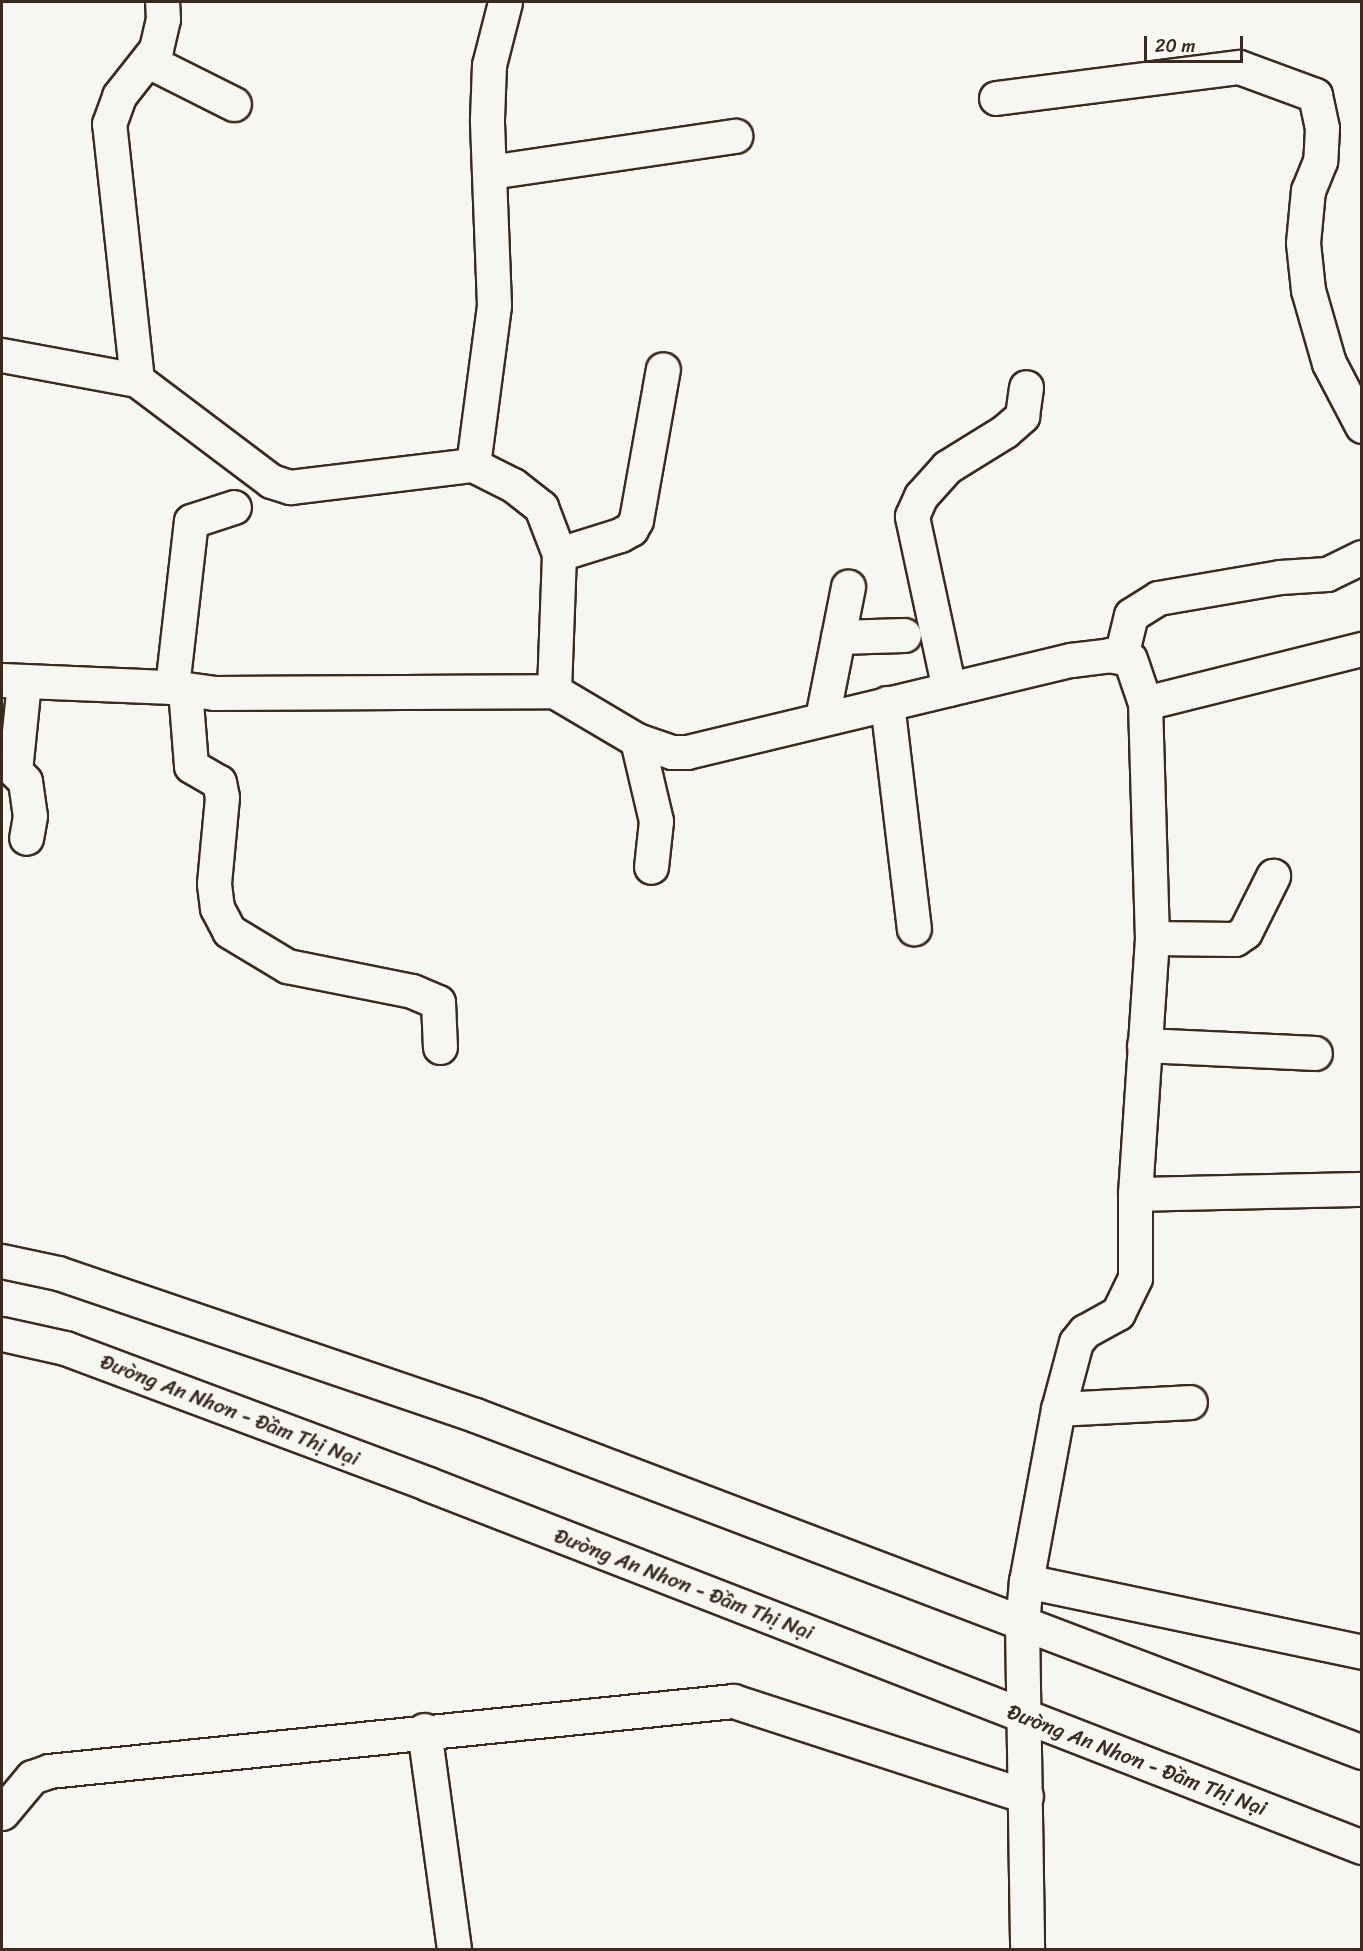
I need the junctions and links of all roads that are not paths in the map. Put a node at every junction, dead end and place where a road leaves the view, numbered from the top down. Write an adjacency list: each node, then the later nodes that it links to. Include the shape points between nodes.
1 (162, 2): 3 (street, via 160,36)
2 (505, 2): 7 (street, via 489,65)
3 (148, 61): 5 (street); 10 (street, via 119,96 109,124)
4 (996, 98): 12 (street, via 1239,67 1315,95 1322,128 1320,161 1308,190 1303,243 1308,290 1329,363)
5 (234, 104)
6 (735, 135): 7 (street)
7 (490, 172): 13 (street, via 494,305)
8 (2, 355): 10 (street)
9 (663, 369): 15 (street, via 636,520 631,529)
10 (136, 380): 13 (street, via 271,481 290,487)
11 (1026, 387): 24 (street, via 1022,416 947,467 921,496 912,516)
12 (1362, 426)
13 (473, 465): 15 (street, via 513,486 541,507)
14 (234, 507): 23 (street, via 191,521)
15 (560, 554): 25 (street)
16 (1362, 557): 22 (street, via 1327,573 1158,598 1131,615)
17 (848, 587): 19 (street)
18 (904, 635): 19 (street)
19 (838, 637): 27 (street)
20 (1362, 649): 22 (street)
21 (13, 681): 23 (street); 29 (street, via 15,771 25,781 30,816)
22 (1136, 681): 24 (street, via 1071,660); 33 (street)
23 (178, 688): 25 (street, via 214,693); 35 (street, via 191,766 219,782 222,797 214,884 217,908 229,932 287,966 412,991 438,1002)
24 (949, 689): 26 (street)
25 (554, 691): 28 (street)
26 (887, 703): 27 (street); 32 (street)
27 (822, 718): 28 (street, via 687,752 672,752)
28 (637, 740): 30 (street, via 656,821)
29 (26, 838)
30 (651, 867)
31 (1273, 876): 33 (street, via 1245,932 1235,939)
32 (914, 928)
33 (1152, 938): 34 (street)
34 (1144, 1045): 36 (street); 38 (street)
35 (440, 1047)
36 (1315, 1053)
37 (1362, 1189): 38 (street)
38 (1135, 1194): 42 (street, via 1135,1278 1130,1294 1118,1313 1085,1331 1076,1342)
39 (2, 1262): 44 (street, via 58,1273 464,1411)
40 (2, 1334): 46 (street, Đường An Nhơn - Đầm Thị Nại, via 65,1348)
41 (1190, 1402): 42 (street)
42 (1058, 1408): 43 (street)
43 (1026, 1581): 44 (street); 45 (street)
44 (1022, 1623): 46 (street); 48 (street)
45 (1362, 1652)
46 (1025, 1716): 49 (street); 51 (street, Đường An Nhơn - Đầm Thị Nại)
47 (424, 1730): 49 (street, via 733,1701); 50 (street, via 49,1770 32,1777); 52 (street)
48 (1362, 1752)
49 (1026, 1796): 53 (street)
50 (2, 1813)
51 (1362, 1847)
52 (454, 1950)
53 (1027, 1950)

